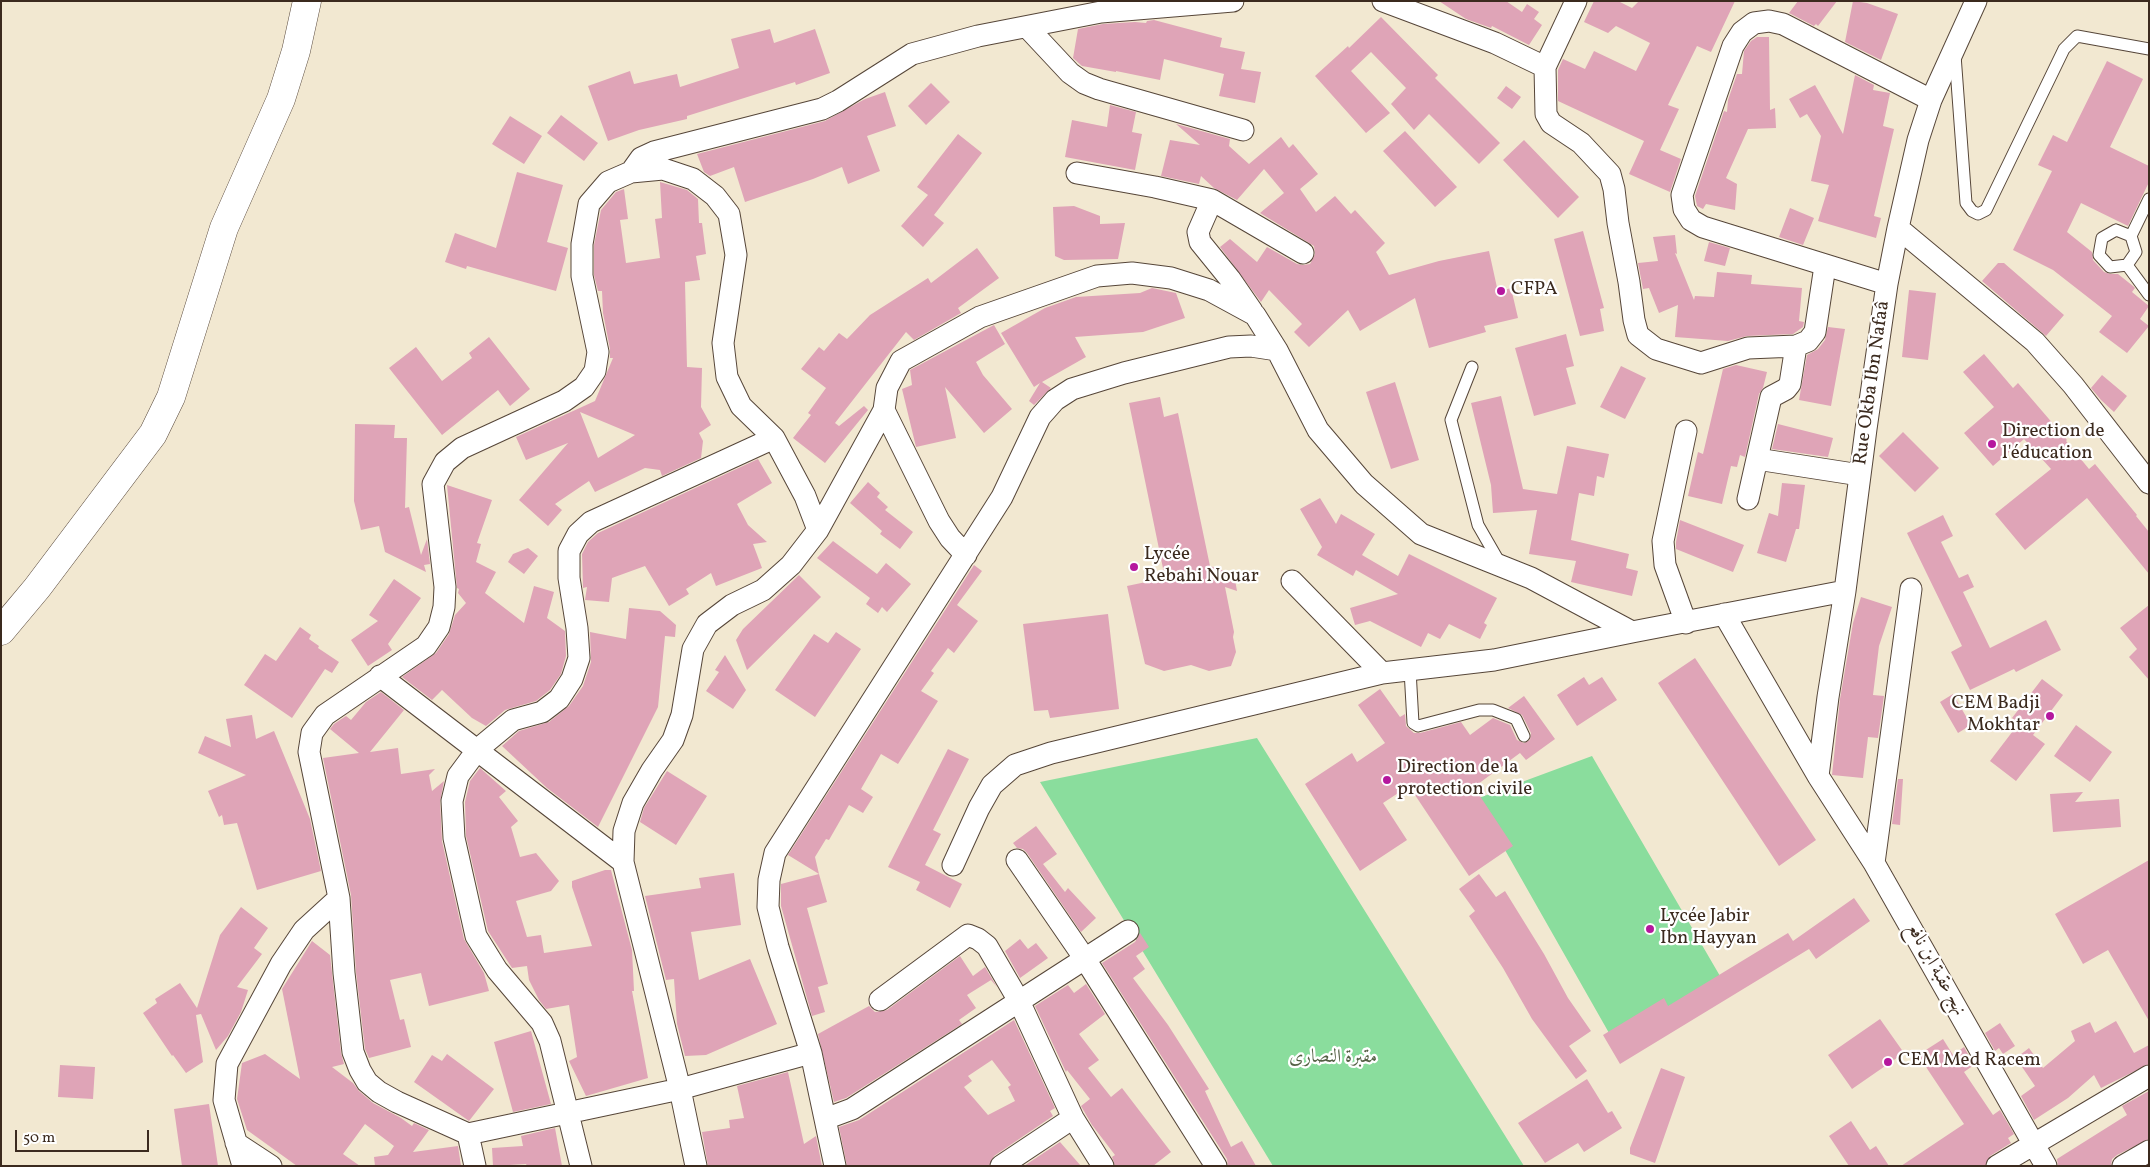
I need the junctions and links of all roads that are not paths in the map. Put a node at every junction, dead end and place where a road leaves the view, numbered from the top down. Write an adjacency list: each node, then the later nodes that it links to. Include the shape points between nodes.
1 (307, 1): 42 (main road, via 281,99 224,228 170,398 153,434)
2 (1233, 1): 6 (street, via 1101,12)
3 (1383, 1): 9 (street, via 1495,43)
4 (1576, 1): 9 (street)
5 (1976, 1): 7 (street, Rue Okba Ibn Nafaâ)
6 (1028, 27): 11 (street, via 1070,73 1084,83); 12 (street, via 978,36 912,54 822,109 654,152 641,158)
7 (1954, 46): 8 (lane, via 1966,203 1978,214 1986,210 2064,49 2077,36); 10 (street, Rue Okba Ibn Nafaâ)
8 (2149, 49)
9 (1545, 67): 24 (street, via 1548,119 1581,143 1610,174 1638,335 1656,349 1701,363 1748,348)
10 (1931, 100): 16 (street, Rue Okba Ibn Nafaâ, via 1918,140); 20 (street, via 1783,24 1769,21 1754,23 1742,32 1733,46 1682,195 1684,209 1691,220 1702,227)
11 (1243, 130)
12 (631, 172): 29 (street, via 663,169 693,179 715,196 729,214 736,255 722,343 727,377 741,406); 46 (street, via 608,182 589,204 582,244 582,276 598,352 595,371 584,387 564,401 462,448 445,462 433,484 446,587 439,627 426,646)
13 (1077, 174): 15 (street)
14 (2149, 199): 17 (lane)
15 (1212, 200): 18 (street); 23 (street, via 1198,232 1200,242)
16 (1898, 228): 21 (street, Rue Okba Ibn Nafaâ); 32 (street, via 2035,342)
17 (2131, 236): 19 (lane, via 2136,252); 19 (lane, via 2116,230 2102,238 2099,255 2110,266)
18 (1302, 253)
19 (2127, 265): 22 (lane)
20 (1825, 266): 21 (street); 24 (street, via 1815,332 1808,341)
21 (1887, 284): 31 (street, Rue Okba Ibn Nafaâ)
22 (2149, 295)
23 (1255, 315): 25 (street); 27 (street, via 1209,290 1171,278 1132,273 1097,276 980,317 901,361 887,388)
24 (1796, 346): 30 (street, via 1790,384 1771,397)
25 (1277, 350): 35 (street, via 1251,346 1229,348 1124,373 1072,389 1055,400 1040,417 1002,497); 36 (street, via 1318,430 1364,484 1421,534)
26 (1472, 366): 36 (lane, via 1451,420 1478,525)
27 (884, 410): 34 (street); 35 (street, via 939,521)
28 (1686, 431): 41 (street, via 1663,541 1665,565)
29 (774, 438): 34 (street, via 805,496); 48 (street, via 591,522 578,534 569,551 569,578 579,658 572,678 559,699 542,712 513,720)
30 (1757, 459): 31 (street); 33 (street)
31 (1860, 475): 39 (street, Rue Okba Ibn Nafaâ)
32 (2149, 483)
33 (1748, 499)
34 (818, 530): 51 (street, via 791,565 763,590 732,605 707,624 693,649 682,714 673,740 632,802 624,831)
35 (966, 555): 59 (street, via 775,854 769,880 768,907)
36 (1502, 566): 43 (street)
37 (1292, 580): 45 (street)
38 (1911, 589): 52 (street)
39 (1845, 591): 40 (street); 49 (street, Rue Okba Ibn Nafaâ)
40 (1724, 614): 41 (street); 49 (street, نهج عقبة ابن نافع)
41 (1686, 623): 43 (street)
42 (1, 631)
43 (1632, 632): 44 (street, via 1494,660)
44 (1410, 670): 45 (street); 47 (lane, via 1413,723 1418,726 1479,710 1493,710 1516,719)
45 (1382, 673): 53 (street, via 1051,753 1015,765 992,785)
46 (380, 676): 48 (street); 54 (street, via 325,715 312,733 309,752)
47 (1524, 736)
48 (478, 749): 51 (street); 62 (street, via 458,776 452,801 454,838 476,936 497,970 542,1023 550,1041)
49 (1818, 776): 52 (street, نهج عقبة ابن نافع)
50 (1018, 860): 56 (street)
51 (623, 862): 61 (street)
52 (1874, 863): 67 (street, نهج عقبة ابن نافع)
53 (953, 866)
54 (339, 898): 65 (street, via 353,1052 360,1070 367,1082 379,1092); 66 (street, via 304,930 281,964 227,1064 224,1100)
55 (1128, 931): 56 (street)
56 (1085, 959): 58 (street); 77 (street)
57 (880, 1000): 58 (street, via 968,935 987,946)
58 (1019, 1001): 63 (street); 64 (street, via 852,1108)
59 (812, 1052): 61 (street); 64 (street)
60 (2149, 1076): 67 (street)
61 (680, 1089): 62 (street); 73 (street)
62 (567, 1114): 65 (street); 72 (street)
63 (1073, 1118): 75 (street); 76 (street)
64 (825, 1119): 74 (street)
65 (468, 1134): 71 (street)
66 (236, 1143): 69 (street); 70 (street)
67 (2033, 1144): 78 (street); 79 (street, نهج عقبة ابن نافع)
68 (2149, 1150): 80 (street)
69 (243, 1166)
70 (271, 1166)
71 (475, 1166)
72 (581, 1166)
73 (696, 1166)
74 (835, 1166)
75 (1001, 1166)
76 (1103, 1166)
77 (1216, 1166)
78 (1997, 1166)
79 (2046, 1166)
80 (2123, 1166)

